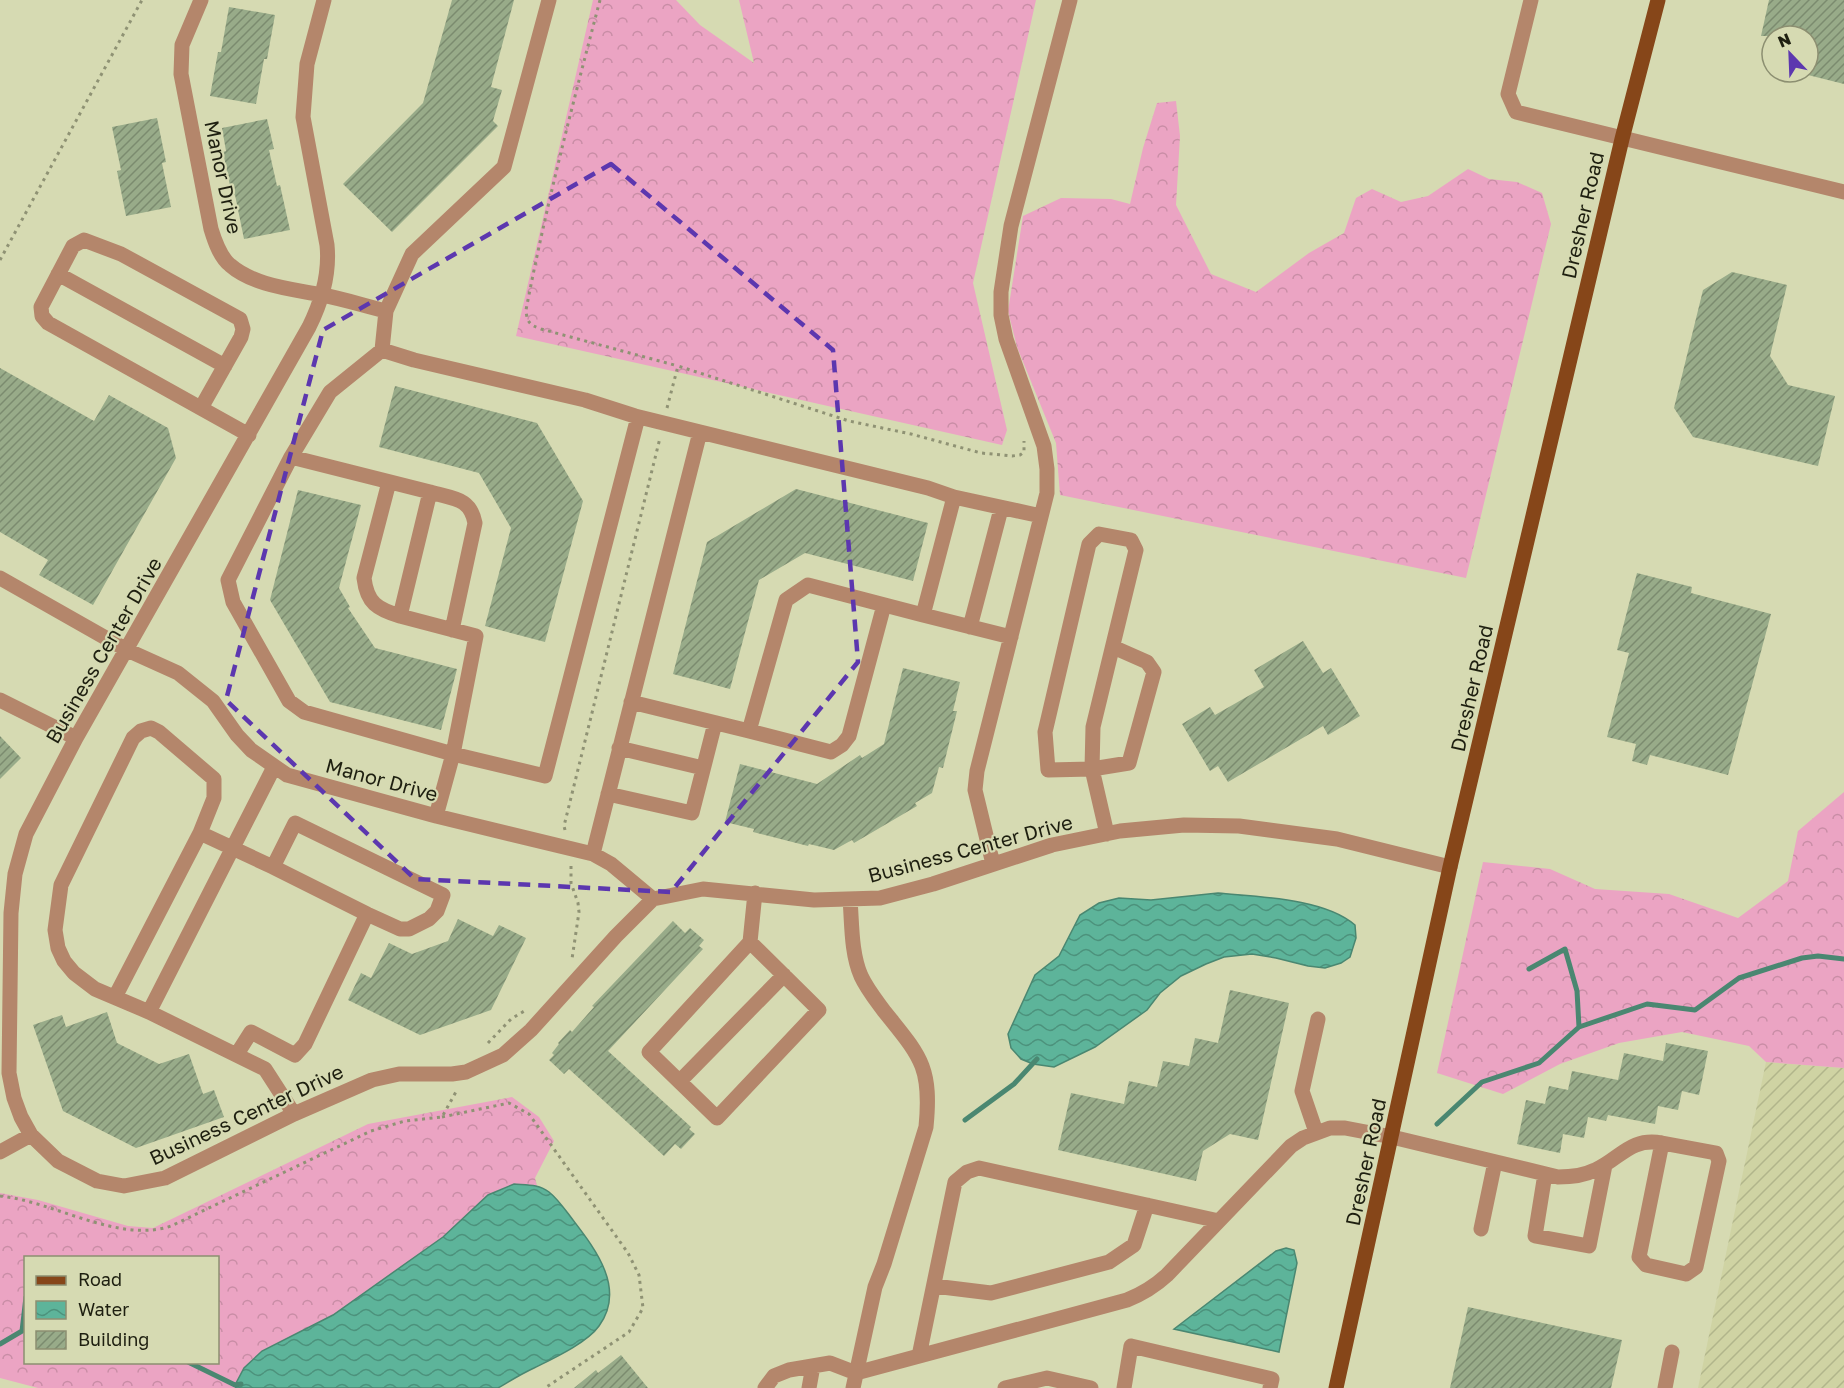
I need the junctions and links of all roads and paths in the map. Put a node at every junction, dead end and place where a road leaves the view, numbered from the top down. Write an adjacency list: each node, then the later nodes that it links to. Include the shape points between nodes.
1 (142, 0): 11 (path)
2 (201, 0): 13 (street, Manor Drive, via 182,45 181,74 203,198 216,246 240,273)
3 (324, 0): 13 (street, Business Center Drive, via 307,64 303,117 327,245)
4 (549, 0): 14 (street, via 504,167 412,254)
5 (600, 0): 17 (path, via 539,240 526,320 541,329)
6 (1070, 0): 29 (street, via 1011,226 1001,292 1006,339 1044,446 1047,493)
7 (1531, 0): 9 (street, via 1508,94 1516,112)
8 (1658, 0): 9 (main road, Dresher Road)
9 (1622, 139): 10 (street); 58 (main road, Dresher Road)
10 (1844, 192)
11 (0, 260)
12 (58, 274): 16 (street); 16 (street, via 73,246 84,240 121,254 240,320 241,337); 18 (street, via 41,307 48,323)
13 (323, 295): 14 (street, Manor Drive); 23 (street, Business Center Drive)
14 (386, 311): 15 (street)
15 (382, 350): 19 (street); 24 (street, via 330,392)
16 (225, 366): 18 (street)
17 (678, 366): 20 (path); 22 (path, via 849,421 981,453 1020,454 1025,447)
18 (201, 408): 23 (street)
19 (639, 417): 20 (street); 45 (street, via 545,776)
20 (663, 422): 21 (street); 54 (path, via 564,826)
21 (700, 432): 27 (street); 40 (street)
22 (1023, 433)
23 (249, 435): 38 (street, Business Center Drive)
24 (291, 457): 25 (street); 45 (street, via 228,580 233,602 289,700 304,712)
25 (389, 482): 26 (street); 33 (street, via 364,578 365,590 376,606)
26 (430, 492): 33 (street); 35 (street, via 464,502 473,513 475,524)
27 (954, 497): 28 (street); 32 (street)
28 (1001, 509): 29 (street); 34 (street)
29 (1041, 516): 36 (street)
30 (0, 578): 38 (street, Manor Drive)
31 (884, 605): 32 (street); 42 (street, via 808,585 786,600); 42 (street, via 849,736 843,745 831,752)
32 (923, 615): 34 (street)
33 (400, 616): 35 (street)
34 (970, 627): 36 (street)
35 (452, 630): 45 (street, via 476,636)
36 (1011, 637): 56 (street, via 975,790)
37 (1113, 647): 48 (street, via 1093,727); 48 (street, via 1147,662 1154,672 1130,763); 48 (street, via 1136,550 1131,540 1099,534 1089,544 1045,732 1048,770)
38 (127, 650): 43 (street, Business Center Drive); 46 (street, Manor Drive, via 178,673 199,688 250,750)
39 (0, 700): 43 (street)
40 (631, 702): 41 (street); 44 (street)
41 (715, 723): 42 (street); 47 (street)
42 (749, 732)
43 (76, 738): 67 (street, Business Center Drive, via 34,818 20,854 12,894)
44 (619, 748): 47 (street); 49 (street)
45 (453, 754): 50 (street)
46 (274, 767): 50 (street, Manor Drive, via 287,775); 53 (street)
47 (704, 768): 49 (street, via 692,813)
48 (1092, 769): 52 (street)
49 (608, 794): 55 (street)
50 (436, 816): 54 (street, Manor Drive)
51 (200, 833): 53 (street); 66 (street); 66 (street, via 214,798 214,779 159,732 151,728 141,731 133,738 61,885 55,930 64,962 74,973 95,989)
52 (1107, 834): 56 (street, Business Center Drive, via 1052,845); 58 (street, Business Center Drive, via 1184,825 1239,826 1337,839)
53 (233, 848): 57 (street); 69 (street)
54 (572, 850): 55 (street, Manor Drive); 64 (path, via 571,883 579,912)
55 (593, 854): 60 (street, Manor Drive)
56 (993, 864): 61 (street, Business Center Drive, via 880,898)
57 (273, 867): 62 (street); 62 (street, via 295,824 443,895 429,919 409,929 400,929)
58 (1450, 867): 79 (main road, Dresher Road)
59 (755, 893): 60 (street, Business Center Drive, via 703,889); 61 (street, Business Center Drive, via 814,900); 63 (street)
60 (653, 899): 73 (street, Business Center Drive, via 513,1048)
61 (850, 899): 93 (street, via 861,978 920,1060 928,1104 926,1127 875,1287)
62 (367, 914): 72 (street, via 305,1044 296,1055 252,1032)
63 (750, 942): 65 (street); 74 (street, via 649,1052)
64 (570, 963)
65 (784, 975): 74 (street); 74 (street, via 819,1010 717,1118)
66 (116, 997): 69 (street)
67 (4, 998): 78 (street, Business Center Drive, via 10,1085)
68 (531, 1007): 71 (path, via 511,1019)
69 (149, 1012): 72 (street)
70 (1318, 1020): 77 (street, via 1302,1090)
71 (486, 1044)
72 (237, 1054): 75 (street, via 265,1069)
73 (466, 1072): 75 (street, Business Center Drive, via 385,1076); 76 (path)
74 (680, 1082)
75 (294, 1114): 78 (street, Business Center Drive, via 165,1178 123,1186 97,1181 70,1168)
76 (442, 1117): 85 (path, via 405,1121 371,1131 157,1231 141,1232); 94 (path, via 509,1103 529,1114 628,1253 639,1275 643,1308 629,1332)
77 (1316, 1132): 79 (street, via 1345,1128); 87 (street, via 1291,1146)
78 (32, 1135): 81 (street)
79 (1392, 1137): 82 (street); 101 (main road, Dresher Road)
80 (1662, 1143): 80 (street, via 1640,1257 1646,1265 1686,1274 1696,1267 1719,1161 1716,1153); 83 (street, via 1642,1142)
81 (0, 1152)
82 (1495, 1162): 84 (street); 88 (street)
83 (1605, 1165): 84 (street, via 1576,1176 1558,1178); 84 (street, via 1589,1246 1536,1236)
84 (1545, 1174)
85 (0, 1196)
86 (1147, 1205): 87 (street); 89 (street, via 1134,1245 1109,1262 991,1293); 89 (street, via 980,1168 967,1172 956,1182)
87 (1219, 1221): 91 (street, via 1167,1275 1141,1294)
88 (1481, 1229)
89 (934, 1286): 91 (street)
90 (1672, 1352): 102 (street)
91 (920, 1356): 93 (street)
92 (813, 1366): 93 (street, via 830,1363); 95 (street, via 774,1376); 96 (street)
93 (855, 1380)
94 (545, 1388)
95 (765, 1388)
96 (809, 1388)
97 (1005, 1388): 98 (street, via 1047,1378)
98 (1091, 1388)
99 (1124, 1388): 100 (street, via 1131,1346 1272,1379)
100 (1270, 1388)
101 (1336, 1388)
102 (1665, 1388)

